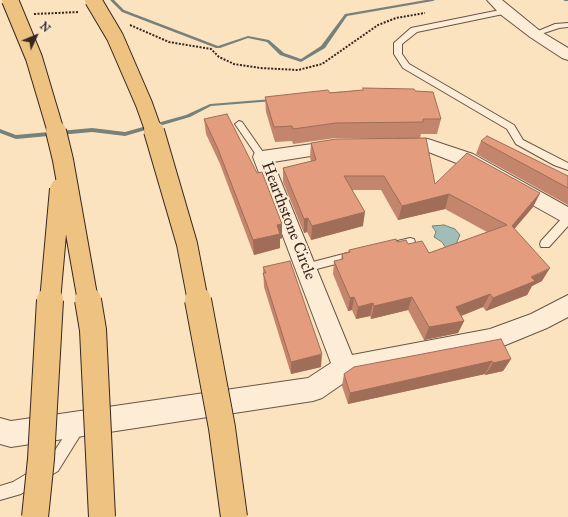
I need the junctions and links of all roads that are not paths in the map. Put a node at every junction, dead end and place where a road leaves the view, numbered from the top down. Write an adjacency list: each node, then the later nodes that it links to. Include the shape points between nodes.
1 (10, 0): 12 (highway, bridge, via 34,58)
2 (494, 0): 4 (street)
3 (86, 6): 28 (highway, bridge, via 115,37 144,104 187,244 222,428)
4 (505, 11): 6 (street); 13 (lane, via 414,30 398,43 398,54 406,66 510,127 520,142 557,163)
5 (568, 25): 6 (lane)
6 (535, 34): 7 (street)
7 (568, 55)
8 (239, 124): 11 (lane)
9 (358, 146): 11 (street, Hearthstone Circle, via 335,146)
10 (382, 146): 14 (street, via 428,145 466,159)
11 (262, 156): 20 (street, Hearthstone Circle)
12 (63, 160): 26 (highway, bridge, via 47,338 41,459); 27 (highway, bridge, via 93,330)
13 (568, 166)
14 (568, 216)
15 (568, 219): 17 (lane)
16 (410, 242): 18 (lane)
17 (544, 244)
18 (380, 249)
19 (366, 253): 20 (lane)
20 (306, 268): 22 (street, Hearthstone Circle)
21 (568, 305): 22 (street, via 539,321 491,340)
22 (345, 368): 23 (street, via 313,389)
23 (81, 423): 24 (street, via 11,434); 25 (lane, via 53,466 16,489)
24 (0, 431)
25 (0, 493)
26 (35, 517)
27 (102, 517)
28 (234, 517)

